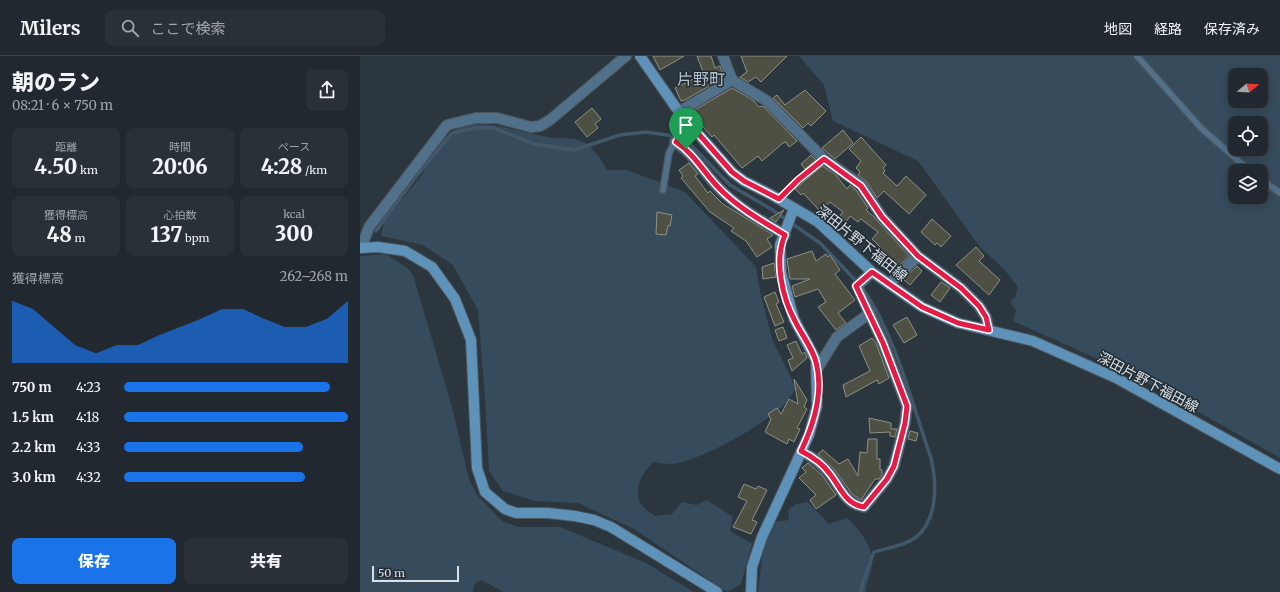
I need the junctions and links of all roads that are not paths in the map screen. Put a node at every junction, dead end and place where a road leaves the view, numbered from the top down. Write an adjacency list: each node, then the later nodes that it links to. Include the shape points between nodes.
1 (626, 56): 17 (street, via 540,126 531,127 490,118 476,118 447,125 369,227)
2 (640, 56): 6 (main road)
3 (723, 56): 5 (street)
4 (1137, 56): 10 (lane, via 1201,128)
5 (732, 80): 6 (street); 9 (street, via 768,101)
6 (679, 112): 7 (main road)
7 (689, 123): 8 (street); 14 (main road, via 732,172)
8 (676, 142): 12 (lane, via 669,154); 16 (street, via 686,149 723,193)
9 (824, 159): 14 (lane); 18 (street, via 861,186 882,217)
10 (1242, 164)
11 (1268, 184): 13 (lane)
12 (663, 190)
13 (1280, 193)
14 (779, 199): 15 (main road)
15 (794, 208): 16 (main road, 深田片野下福田線); 19 (main road, 深田片野下福田線, via 818,222)
16 (785, 235): 23 (main road, 深田片野下福田線, via 780,245 779,260 784,288 794,319 816,360)
17 (360, 248): 26 (main road, via 378,247 405,251 432,267 455,299 471,340 477,468 485,492 493,500 516,513 548,513 594,520)
18 (918, 256): 20 (street); 22 (street, via 961,288 979,306 986,317)
19 (872, 272): 20 (main road, 深田片野下福田線); 21 (street, via 856,286)
20 (889, 284): 22 (main road, 深田片野下福田線, via 922,307 958,323)
21 (870, 314): 23 (street, via 837,337); 24 (street, via 907,406 894,466 887,479 864,507 851,503 830,473 813,456)
22 (989, 330): 25 (main road, 深田片野下福田線, via 1033,341 1116,378)
23 (817, 369): 24 (main road, 深田片野下福田線, via 817,406 809,435)
24 (801, 451): 27 (main road, 深田片野下福田線, via 762,537 752,567)
25 (1280, 470)
26 (717, 592)
27 (751, 592)

